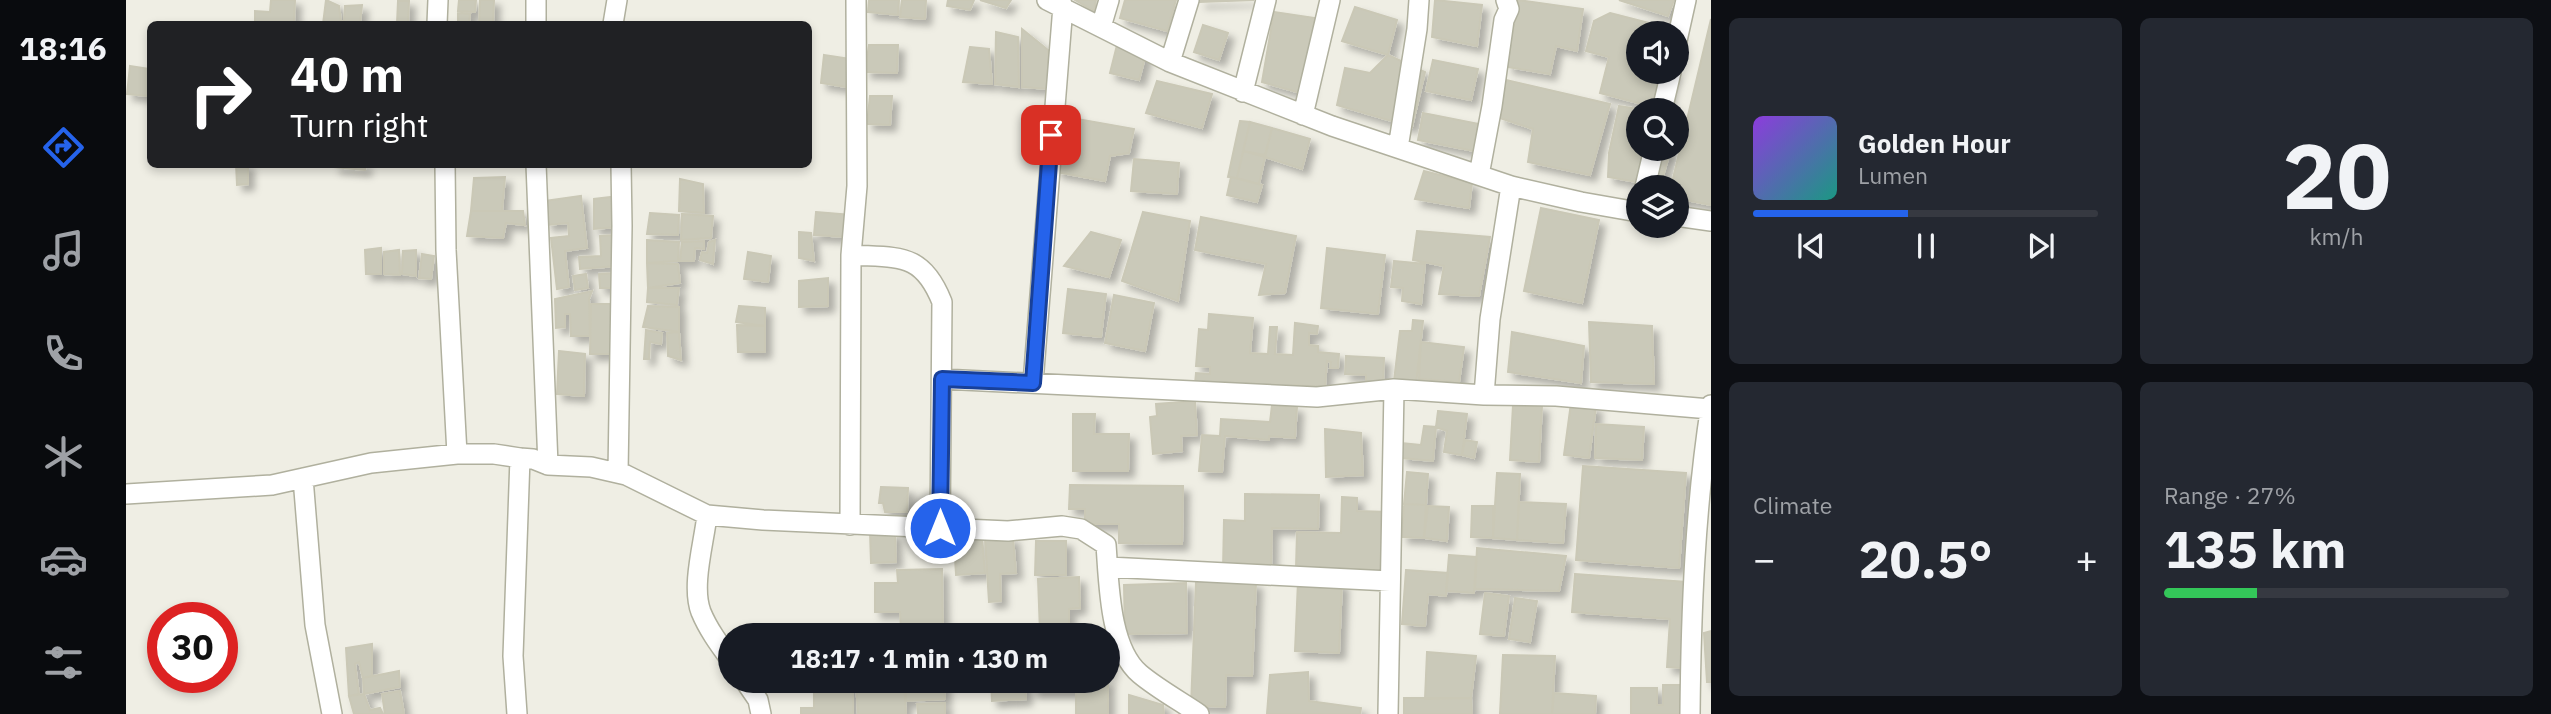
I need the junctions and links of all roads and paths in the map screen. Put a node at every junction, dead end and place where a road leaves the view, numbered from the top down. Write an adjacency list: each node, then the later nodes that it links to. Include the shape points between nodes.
1 (438, 0): 13 (street)
2 (536, 0): 14 (street)
3 (617, 0): 15 (street)
4 (856, 0): 30 (street, via 857,186)
5 (1108, 0): 17 (street)
6 (1189, 0): 18 (street)
7 (1266, 0): 19 (street)
8 (1330, 0): 20 (street)
9 (1419, 0): 21 (street)
10 (1505, 0): 25 (street, via 1508,9)
11 (1686, 0): 16 (street)
12 (1055, 3): 17 (street); 32 (street)
13 (437, 21)
14 (536, 21)
15 (614, 21)
16 (1681, 21)
17 (1101, 27): 18 (street)
18 (1170, 62): 19 (street)
19 (1243, 92): 20 (street)
20 (1303, 115): 21 (street)
21 (1398, 148): 25 (street)
22 (445, 168): 36 (street)
23 (536, 168): 38 (street)
24 (621, 168): 39 (street)
25 (1479, 175): 26 (street)
26 (1511, 186): 27 (street); 34 (street, via 1490,319)
27 (1626, 210)
28 (1689, 218): 29 (street)
29 (1711, 221)
30 (851, 254): 31 (street, via 898,258 922,268 934,283 942,302); 44 (street)
31 (942, 379): 32 (street); 45 (street)
32 (1033, 383): 33 (street, via 1317,397)
33 (1395, 390): 34 (street); 48 (street)
34 (1484, 395): 35 (street)
35 (1711, 407): 40 (street)
36 (457, 454): 37 (street); 41 (street, via 371,463)
37 (520, 458): 38 (street); 54 (street, via 513,656)
38 (548, 465): 39 (street)
39 (618, 473): 43 (street)
40 (1706, 473): 47 (street)
41 (303, 478): 42 (street, via 271,485); 53 (street, via 315,625)
42 (126, 494)
43 (707, 515): 44 (street); 49 (street, via 697,590 700,609)
44 (850, 525): 45 (street)
45 (940, 528): 46 (street, via 1081,529 1106,545)
46 (1108, 567): 48 (street); 56 (street, via 1114,623 1126,654 1138,673)
47 (1703, 577): 52 (street)
48 (1390, 581): 57 (street)
49 (718, 642)
50 (1711, 692): 52 (street)
51 (753, 693): 55 (street)
52 (1691, 694): 58 (street)
53 (332, 714)
54 (517, 714)
55 (761, 714)
56 (1199, 714)
57 (1388, 714)
58 (1690, 714)

